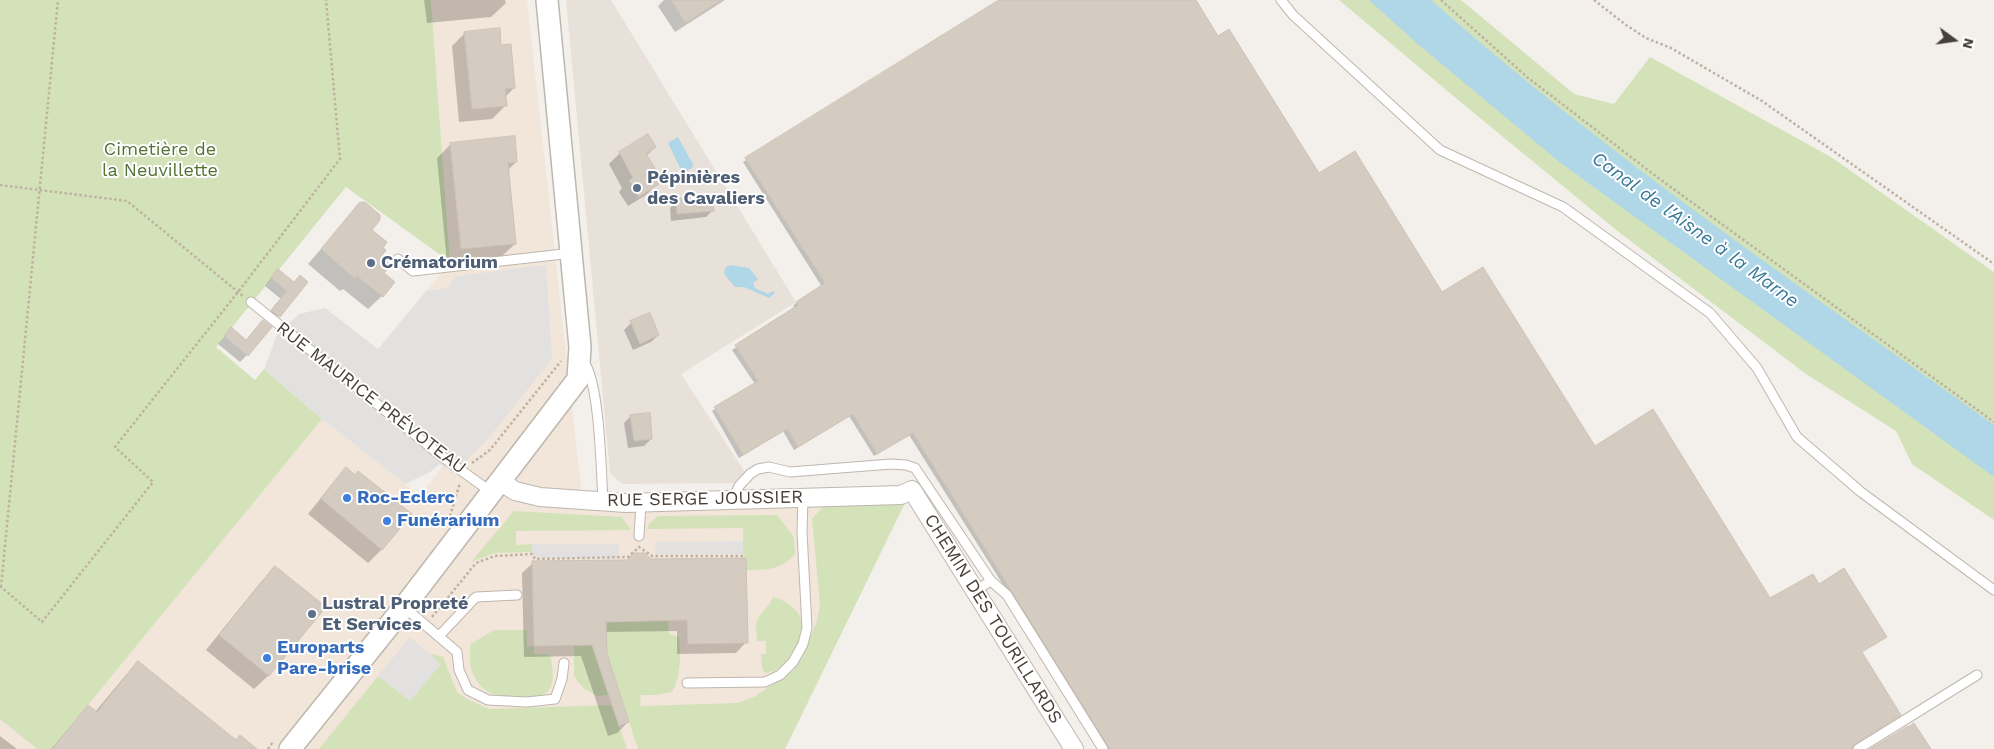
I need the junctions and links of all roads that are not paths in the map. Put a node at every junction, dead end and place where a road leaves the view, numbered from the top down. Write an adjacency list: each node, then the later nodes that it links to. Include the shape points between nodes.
1 (547, 0): 3 (street)
2 (1281, 0): 15 (lane, via 1293,15 1440,150 1563,207 1710,313 1757,368 1797,437 1861,492)
3 (572, 253): 4 (lane, via 413,271); 6 (street, via 580,346)
4 (398, 259)
5 (251, 302): 7 (lane, RUE MAURICE PRÉVOTEAU, via 464,472)
6 (570, 354): 7 (street, via 578,379); 11 (lane, via 588,368 594,393)
7 (496, 487): 11 (street, RUE SERGE JOUSSIER, via 540,497); 17 (street)
8 (912, 490): 9 (street, RUE SERGE JOUSSIER, via 901,495); 14 (street, CHEMIN DES TOURILLARDS)
9 (803, 498): 10 (street, RUE SERGE JOUSSIER); 21 (lane, via 807,628 793,662 780,676 765,682)
10 (734, 500): 12 (street, RUE SERGE JOUSSIER); 14 (lane, via 739,486 750,474 769,467 790,472 906,465 915,468)
11 (603, 502): 12 (street, RUE SERGE JOUSSIER)
12 (641, 503): 13 (lane)
13 (640, 536)
14 (983, 586): 23 (street, CHEMIN DES TOURILLARDS); 24 (lane, via 1007,595)
15 (1994, 590)
16 (517, 595): 18 (lane, via 476,597)
17 (404, 606): 18 (lane); 22 (street)
18 (439, 636): 19 (lane, via 457,652 459,670 468,690 488,700 527,702 556,698)
19 (564, 663)
20 (1977, 675): 25 (lane)
21 (687, 683)
22 (282, 745)
23 (1074, 749)
24 (1103, 749)
25 (1858, 749)

